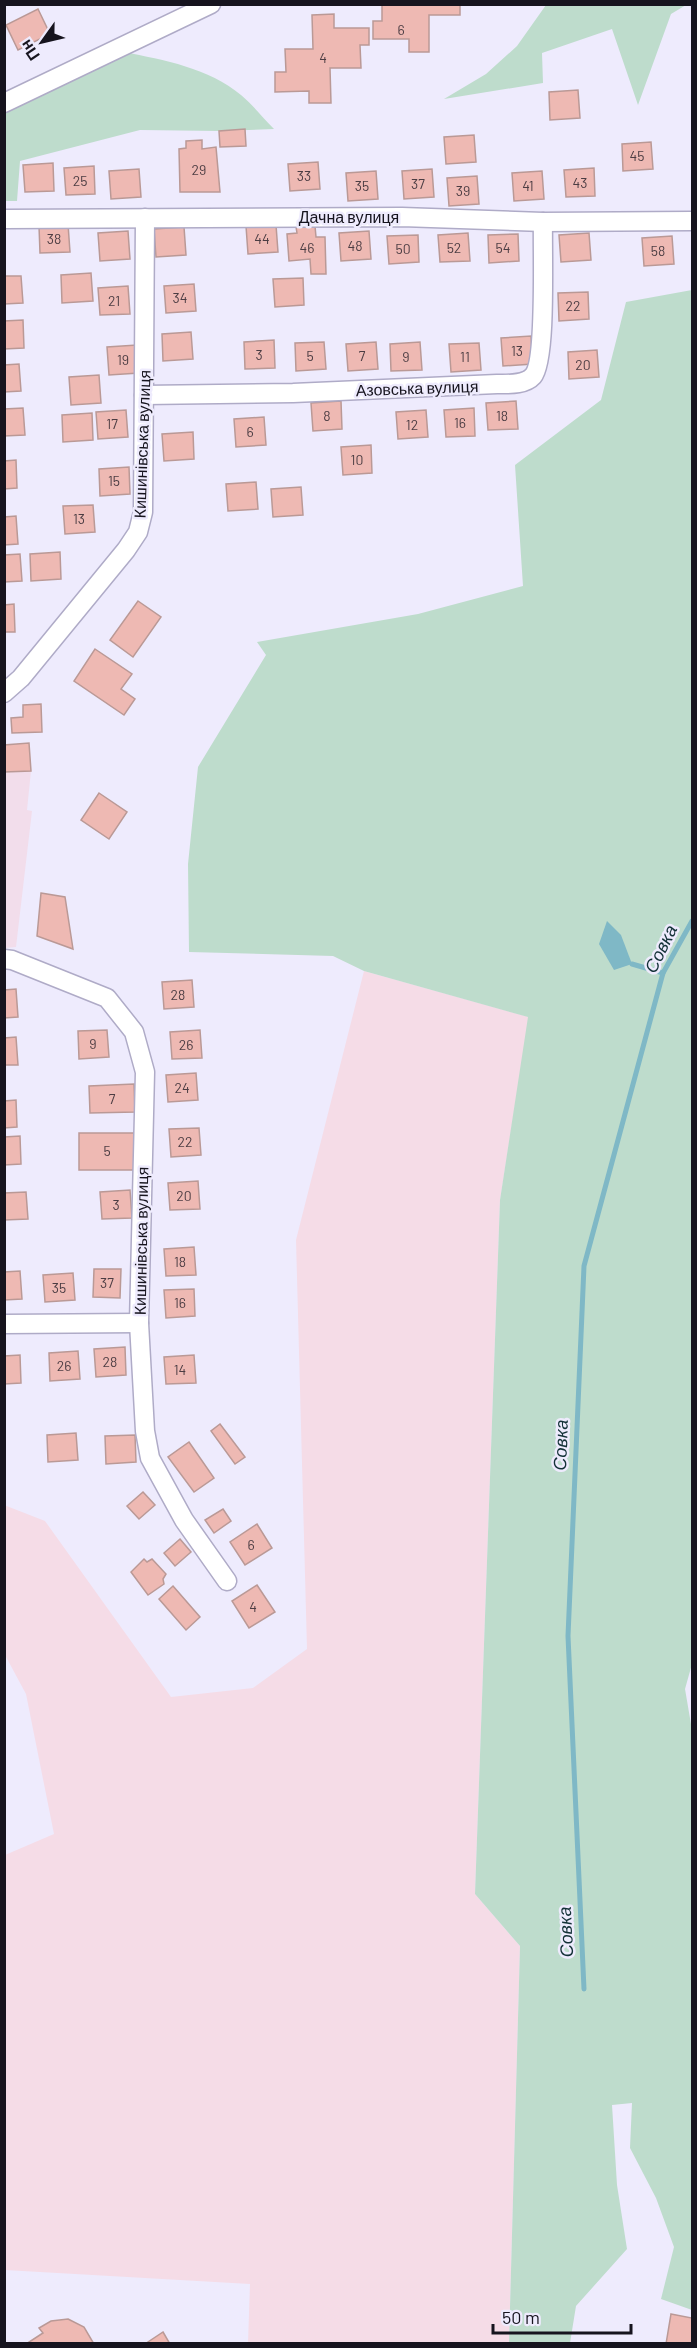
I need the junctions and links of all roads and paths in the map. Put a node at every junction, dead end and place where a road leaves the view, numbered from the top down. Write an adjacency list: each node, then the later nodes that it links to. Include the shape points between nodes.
1 (211, 4): 2 (street)
2 (4, 103)
3 (145, 218): 4 (street, Дачна вулиця); 6 (street, Дачна вулиця, via 402,217); 7 (street, Кишинівська вулиця)
4 (4, 219)
5 (693, 221): 6 (street, Дачна вулиця)
6 (543, 222): 7 (street, Азовська вулиця, via 541,341 537,369 528,380 293,393)
7 (144, 395): 8 (street, Кишинівська вулиця, via 143,512 138,532 29,669)
8 (4, 693)
9 (4, 959): 10 (street, Кишинівська вулиця, via 106,998 134,1032 145,1072)
10 (139, 1323): 11 (street); 12 (street, Кишинівська вулиця, via 150,1458 184,1520)
11 (4, 1324)
12 (227, 1581)

